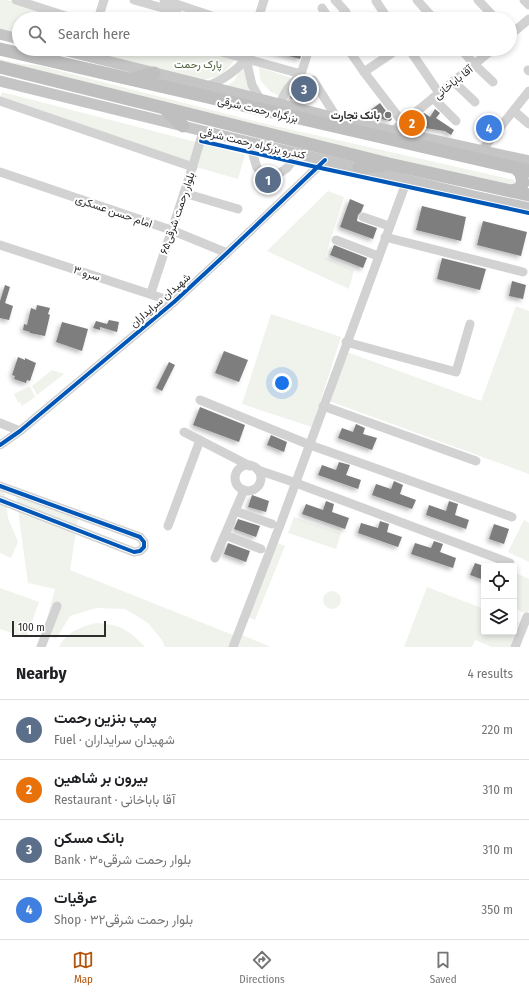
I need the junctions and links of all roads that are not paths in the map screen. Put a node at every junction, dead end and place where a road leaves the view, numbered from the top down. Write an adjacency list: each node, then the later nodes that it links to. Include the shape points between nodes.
1 (16, 0): 13 (street)
2 (104, 0): 14 (street)
3 (134, 0): 10 (street)
4 (264, 0): 16 (street)
5 (335, 0): 18 (street)
6 (417, 0): 20 (street)
7 (478, 0): 21 (street)
8 (524, 0): 11 (street)
9 (376, 1): 19 (street)
10 (162, 2): 15 (street)
11 (529, 4)
12 (322, 8): 17 (street)
13 (53, 12)
14 (100, 12)
15 (176, 12)
16 (260, 12)
17 (325, 12)
18 (346, 12)
19 (383, 12)
20 (428, 12)
21 (489, 12)
22 (529, 20): 23 (street)
23 (517, 29)
24 (0, 34): 25 (main road)
25 (12, 37)
26 (0, 49): 27 (highway, بزرگراه رحمت شرقی)
27 (12, 52)
28 (30, 56): 44 (highway, بزرگراه رحمت شرقی)
29 (87, 56): 42 (main road)
30 (236, 56): 38 (street)
31 (247, 56): 38 (street)
32 (307, 56): 43 (street)
33 (353, 56): 41 (street)
34 (388, 56): 41 (street)
35 (413, 56): 51 (street)
36 (467, 56): 39 (street)
37 (484, 56): 39 (street, آقا باباخانی)
38 (246, 59): 43 (street); 49 (street, via 232,73); 52 (street, via 252,85)
39 (474, 64): 47 (street, آقا باباخانی); 48 (street)
40 (0, 66): 57 (highway, بزرگراه رحمت شرقی)
41 (364, 72): 61 (street)
42 (154, 73): 44 (highway); 49 (main road)
43 (301, 74): 55 (street, via 288,88)
44 (130, 79): 66 (highway, بزرگراه رحمت شرقی)
45 (313, 80): 59 (street)
46 (0, 81): 63 (main road, کندرو بزرگراه رحمت شرقی)
47 (452, 81): 51 (street, آقا باباخانی); 54 (street)
48 (493, 82)
49 (207, 86): 52 (main road)
50 (529, 91): 56 (street)
51 (436, 96): 60 (street); 61 (street, آقا باباخانی)
52 (260, 99): 55 (main road)
53 (0, 101): 73 (street)
54 (475, 102)
55 (280, 104): 59 (main road)
56 (525, 104): 58 (street)
57 (162, 106): 63 (highway); 72 (highway, بزرگراه رحمت شرقی)
58 (514, 110): 62 (street); 68 (street)
59 (343, 120): 64 (main road); 66 (highway)
60 (456, 121)
61 (403, 123): 64 (street, آقا باباخانی)
62 (529, 124)
63 (183, 126): 65 (main road, کندرو بزرگراه رحمت شرقی)
64 (394, 130): 68 (main road)
65 (203, 131): 67 (main road, کندرو بزرگراه رحمت شرقی); 73 (street, بلوار رحمت شرقی۶۵)
66 (370, 135): 75 (highway, بزرگراه رحمت شرقی)
67 (246, 141): 69 (main road, کندرو بزرگراه رحمت شرقی); 69 (street, via 257,168 269,175 287,168)
68 (482, 150): 71 (main road)
69 (298, 154): 70 (main road, کندرو بزرگراه رحمت شرقی)
70 (325, 160): 74 (main road, کندرو بزرگراه رحمت شرقی); 89 (street, شهیدان سرایداران)
71 (529, 161)
72 (389, 164): 74 (highway); 78 (highway, بزرگراه رحمت شرقی)
73 (193, 167): 79 (street, بلوار رحمت شرقی۶۵)
74 (359, 168): 77 (main road, کندرو بزرگراه رحمت شرقی)
75 (523, 170): 78 (highway, via 523,183 519,189)
76 (0, 172): 85 (street, امام حسن عسکری)
77 (406, 180): 81 (main road, کندرو بزرگراه رحمت شرقی); 84 (street)
78 (512, 191): 80 (highway, بزرگراه رحمت شرقی)
79 (184, 193): 82 (street); 85 (street, بلوار رحمت شرقی۶۵)
80 (529, 195)
81 (529, 208)
82 (238, 209)
83 (363, 217): 84 (street)
84 (389, 226): 86 (street)
85 (171, 230): 89 (street, امام حسن عسکری); 92 (street, بلوار رحمت شرقی۶۵)
86 (385, 237): 90 (street); 91 (street)
87 (336, 240): 90 (street)
88 (0, 245): 92 (street, سرو ۳)
89 (228, 254): 93 (street, شهیدان سرایداران)
90 (378, 256): 95 (street)
91 (523, 272)
92 (151, 294): 93 (street, سرو ۳)
93 (174, 302): 99 (street, شهیدان سرایداران)
94 (470, 324): 95 (street, via 456,372)
95 (346, 342): 97 (street)
96 (200, 400): 103 (street)
97 (324, 406): 103 (street); 104 (street)
98 (0, 424): 99 (street)
99 (20, 430): 102 (street, شهیدان سرایداران)
100 (184, 432): 101 (street)
101 (200, 440): 105 (street); 115 (street)
102 (0, 445)
103 (310, 445): 107 (street); 112 (street)
104 (476, 461)
105 (250, 466): 106 (street); 109 (street, via 240,468 236,474 237,484)
106 (258, 470): 107 (street); 109 (street, via 261,480 259,486 253,490)
107 (296, 483): 120 (street); 124 (street)
108 (0, 486): 113 (street)
109 (244, 490): 111 (street)
110 (0, 500): 117 (street)
111 (235, 511): 114 (street); 116 (street)
112 (512, 517)
113 (100, 523): 117 (street); 117 (street, via 140,537 144,547 134,552)
114 (272, 524)
115 (168, 526)
116 (225, 535): 118 (street); 119 (street)
117 (92, 536)
118 (260, 549)
119 (215, 558)
120 (510, 563)
121 (57, 606): 123 (street)
122 (529, 618): 125 (street, via 527,617)
123 (41, 647)
124 (233, 647)
125 (515, 647)

